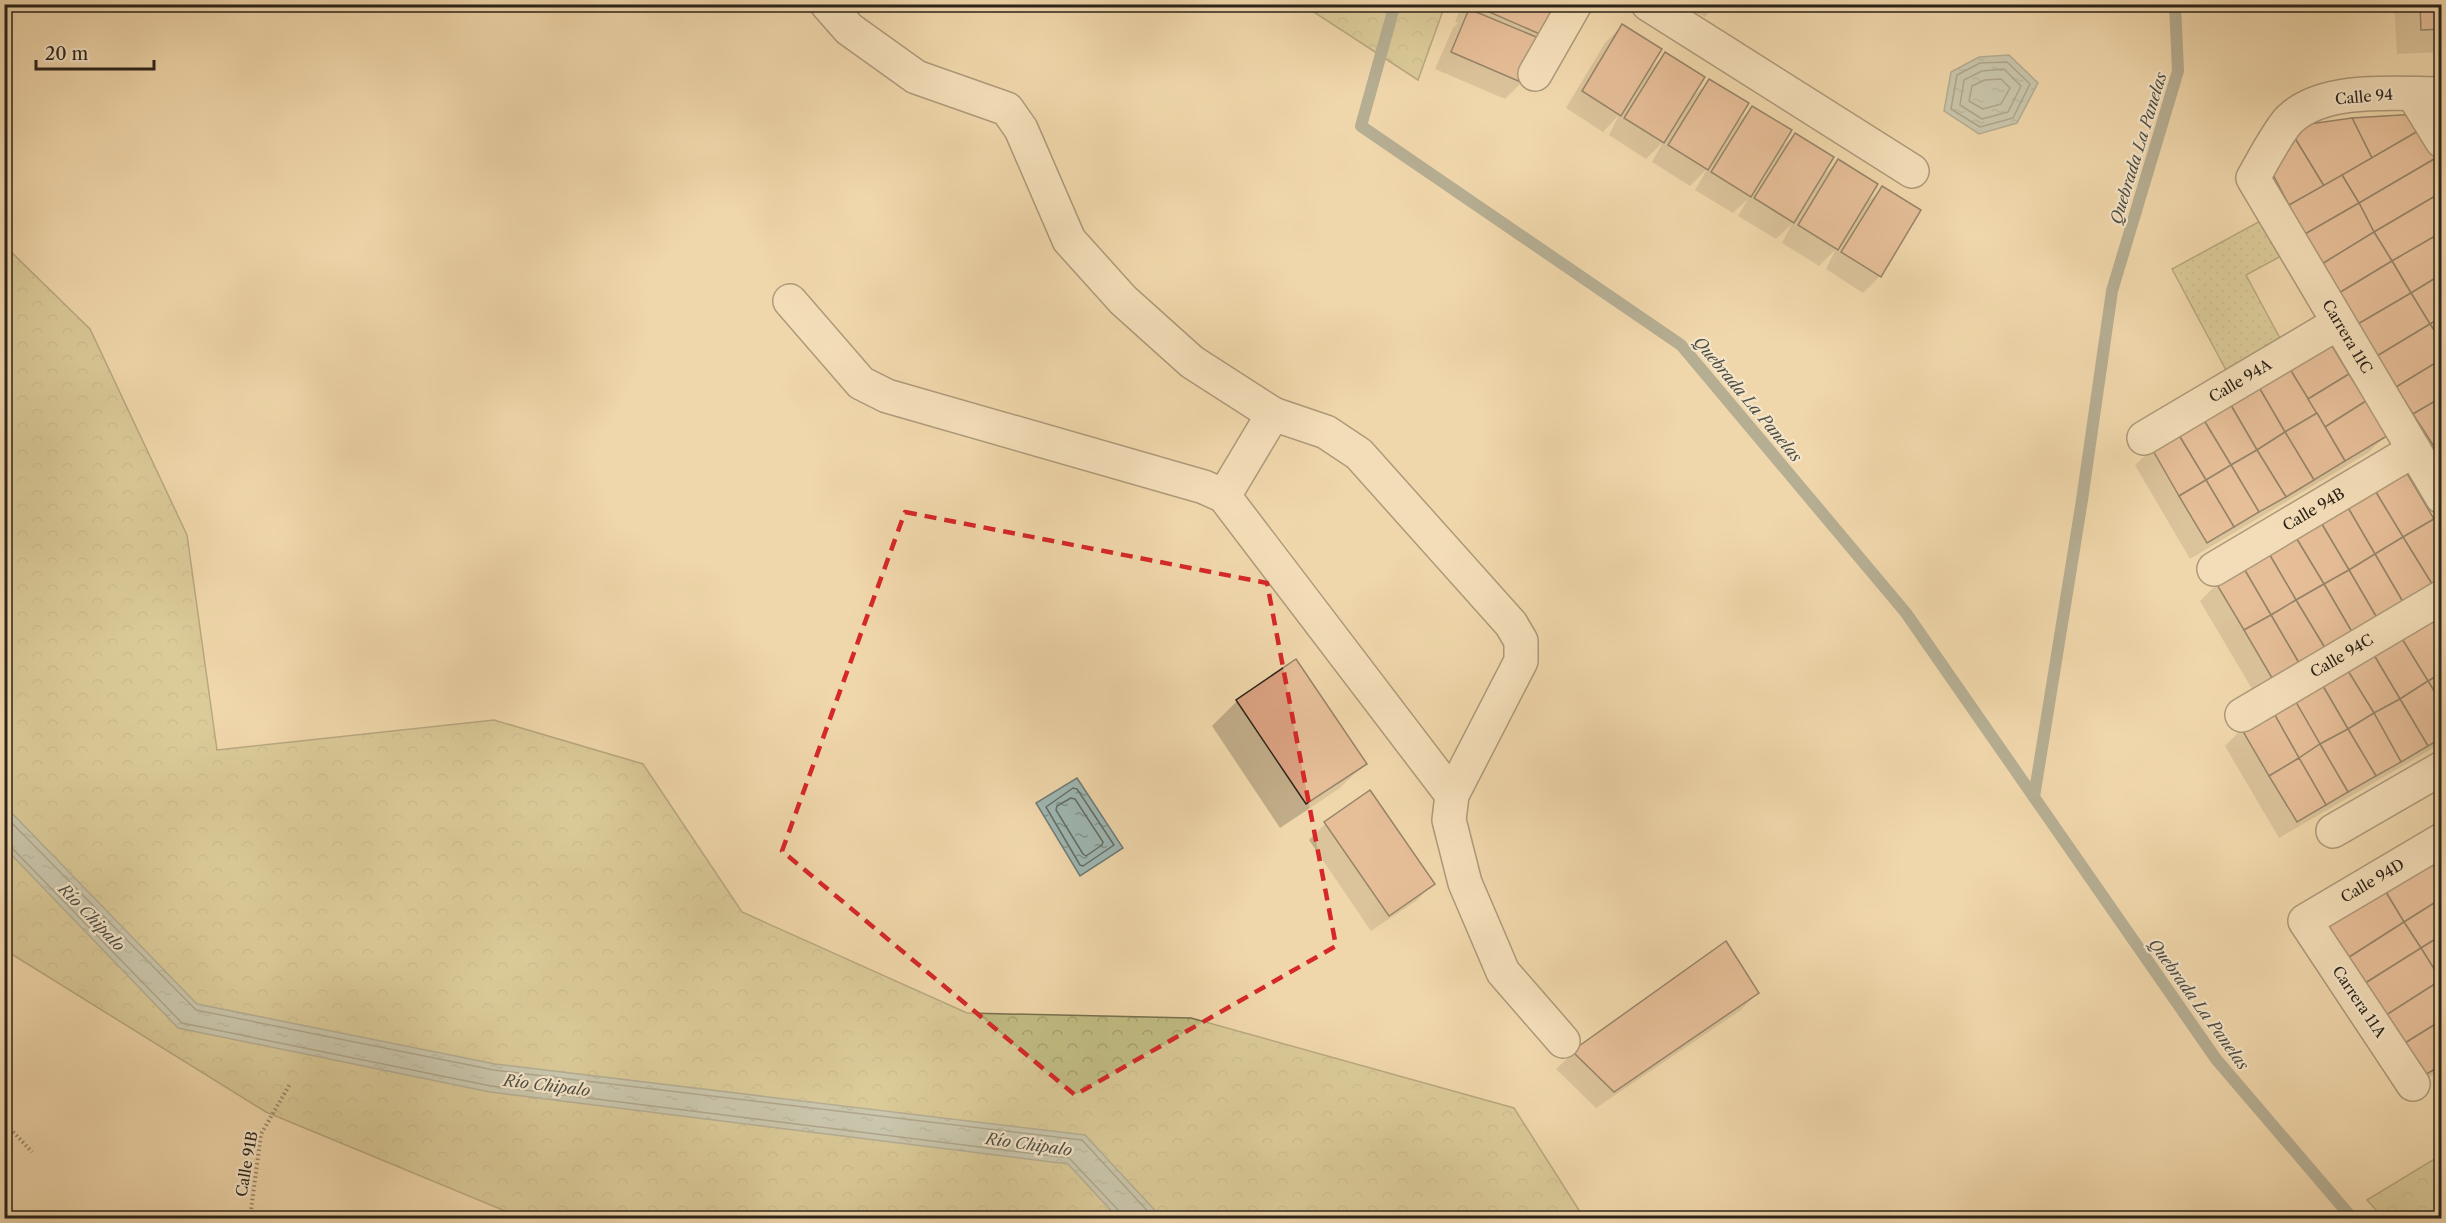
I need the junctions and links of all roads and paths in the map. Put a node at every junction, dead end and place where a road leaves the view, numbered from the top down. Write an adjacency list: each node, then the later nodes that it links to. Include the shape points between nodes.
1 (827, 4): 11 (street, via 849,29 916,77 1007,109 1021,129 1069,240 1123,300 1192,362)
2 (1575, 4): 4 (street)
3 (1648, 4): 7 (street)
4 (1535, 74)
5 (2427, 94): 6 (street); 8 (street, Calle 94, via 2346,96 2315,103 2289,120)
6 (2442, 141)
7 (1912, 171)
8 (2253, 178): 10 (street, Carrera 11C)
9 (790, 301): 14 (street, via 861,384 887,396)
10 (2338, 323): 12 (street, Calle 94A); 13 (street, Carrera 11C)
11 (1273, 414): 14 (street); 20 (street, via 1326,432 1359,454 1511,624 1521,641 1521,661)
12 (2144, 438)
13 (2414, 450): 15 (street, Carrera 11C); 16 (street, Calle 94B)
14 (1224, 496): 20 (street)
15 (2442, 497)
16 (2214, 570)
17 (2442, 597): 18 (street, Calle 94C)
18 (2242, 716)
19 (2442, 768): 21 (street)
20 (1452, 795): 24 (street, via 1449,820 1465,883 1503,972)
21 (2333, 831)
22 (2442, 840): 23 (street, Calle 94D)
23 (2305, 921): 25 (street, Carrera 11A)
24 (1563, 1041)
25 (2413, 1083)
26 (290, 1084): 29 (path, Calle 91B, via 261,1134)
27 (4, 1122): 28 (path)
28 (32, 1152)
29 (250, 1218)

